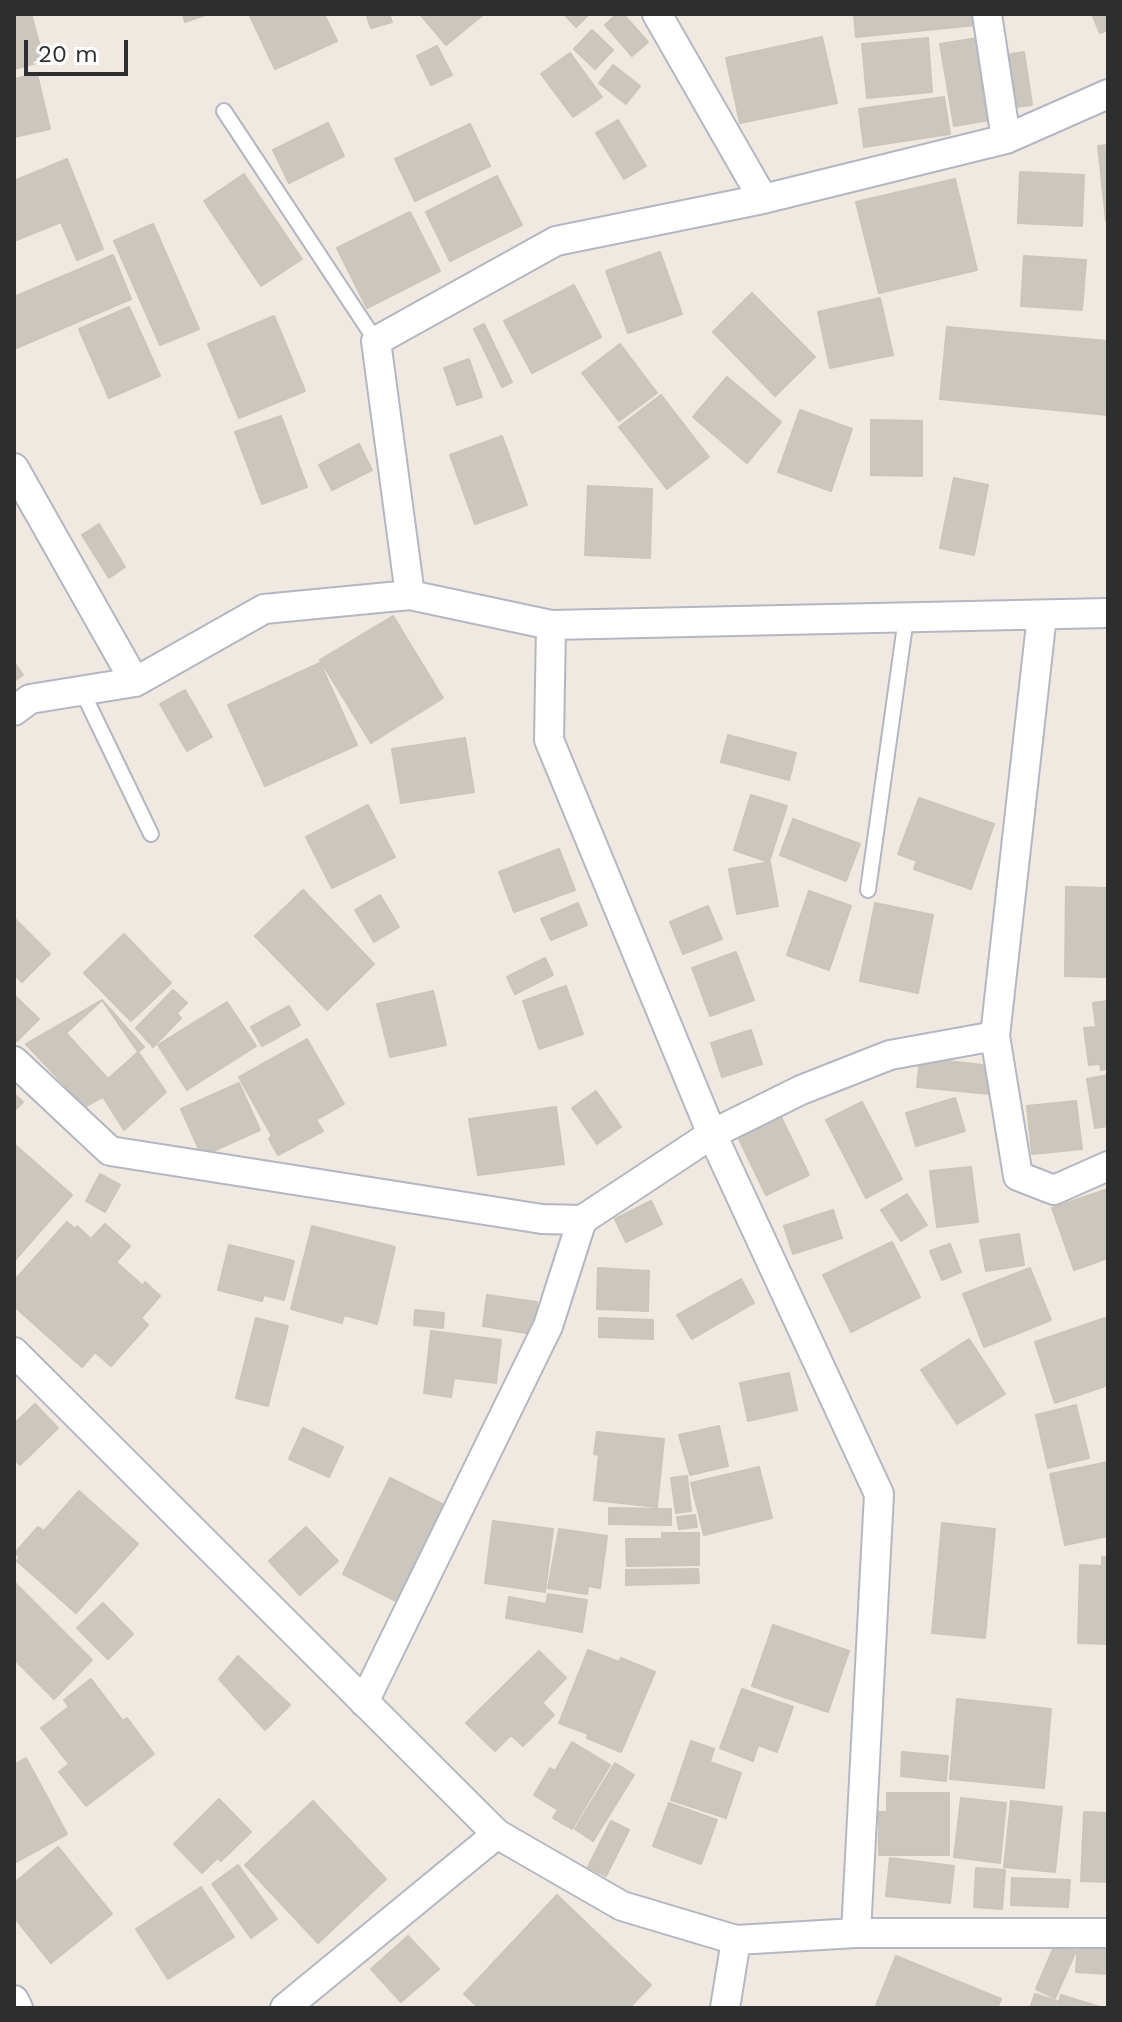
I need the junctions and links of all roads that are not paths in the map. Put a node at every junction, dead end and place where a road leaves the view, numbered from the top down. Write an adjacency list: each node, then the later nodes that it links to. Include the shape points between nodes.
1 (657, 14): 6 (street)
2 (987, 14): 5 (street)
3 (1108, 94): 5 (street)
4 (224, 111): 7 (lane)
5 (1006, 139): 6 (street)
6 (763, 199): 7 (street, via 556,241)
7 (376, 341): 9 (street)
8 (14, 468): 14 (street)
9 (410, 595): 13 (street); 14 (street, via 264,609)
10 (1108, 613): 11 (street)
11 (1042, 615): 12 (street); 19 (street)
12 (906, 618): 13 (street); 18 (lane)
13 (551, 625): 21 (street, via 549,740)
14 (135, 682): 15 (street)
15 (82, 691): 16 (street, via 30,699); 17 (lane)
16 (14, 711)
17 (151, 834)
18 (868, 890)
19 (995, 1036): 21 (street, via 890,1055 801,1090); 22 (street, via 1018,1176 1054,1190)
20 (14, 1061): 23 (street, via 110,1151 542,1219)
21 (712, 1134): 23 (street); 27 (street, via 879,1494)
22 (1108, 1166)
23 (582, 1220): 25 (street, via 548,1326)
24 (14, 1352): 25 (street)
25 (364, 1702): 26 (street)
26 (497, 1834): 29 (street, via 622,1906); 32 (street)
27 (856, 1933): 28 (street); 29 (street)
28 (1108, 1933)
29 (736, 1940): 33 (street)
30 (14, 2000): 31 (street)
31 (18, 2008)
32 (285, 2008)
33 (725, 2008)

